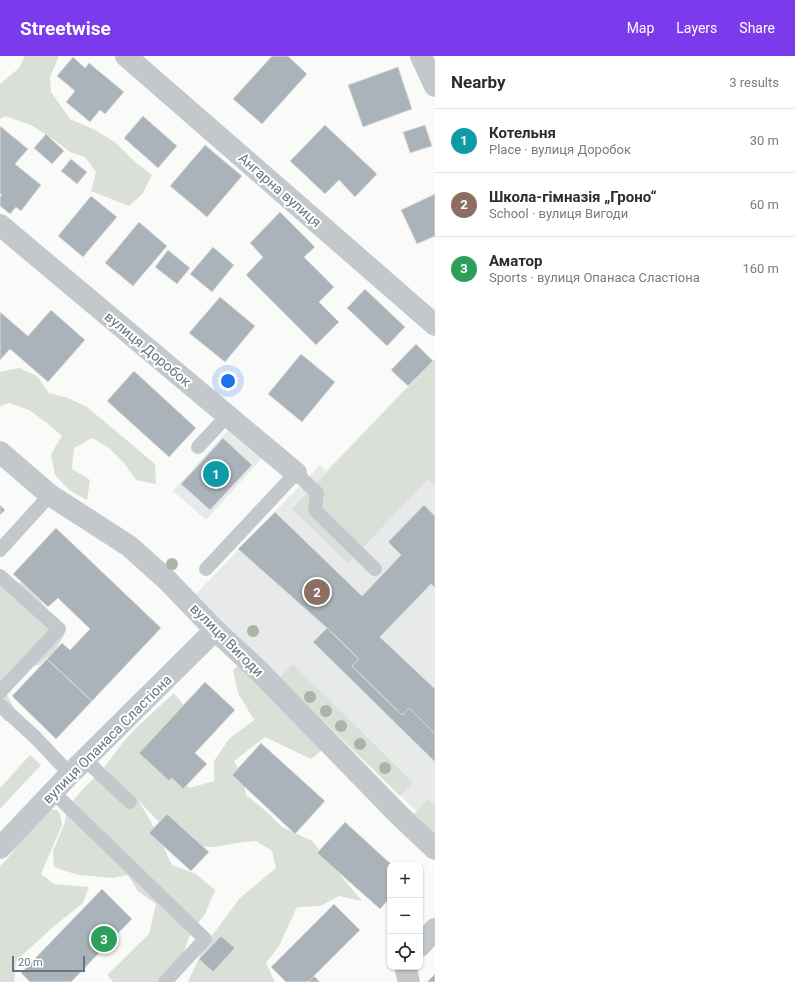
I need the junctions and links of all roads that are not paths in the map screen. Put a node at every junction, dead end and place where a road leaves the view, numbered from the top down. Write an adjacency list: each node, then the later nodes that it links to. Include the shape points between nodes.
1 (126, 56): 5 (street, Ангарна вулиця)
2 (421, 56): 3 (street)
3 (435, 86)
4 (0, 225): 6 (street, вулиця Доробок)
5 (435, 325)
6 (227, 416): 7 (lane); 9 (street, вулиця Доробок)
7 (198, 447)
8 (0, 452): 10 (street, вулиця Вигоди)
9 (296, 474): 12 (lane); 13 (lane, via 317,493 315,510)
10 (50, 495): 11 (lane); 15 (street, вулиця Вигоди, via 129,546 167,580)
11 (0, 550)
12 (206, 569)
13 (375, 569)
14 (0, 576): 16 (lane, via 59,629)
15 (215, 630): 18 (street, вулиця Опанаса Сластіона); 23 (street, вулиця Вигоди)
16 (0, 692)
17 (0, 705): 19 (lane)
18 (86, 759): 19 (street, вулиця Опанаса Сластіона); 21 (lane)
19 (70, 774): 20 (street, вулиця Опанаса Сластіона)
20 (53, 792): 22 (street, вулиця Опанаса Сластіона); 27 (lane, via 205,939)
21 (130, 802)
22 (0, 848)
23 (435, 849)
24 (435, 929): 25 (street)
25 (423, 943)
26 (406, 970): 28 (street)
27 (165, 982)
28 (409, 982)

